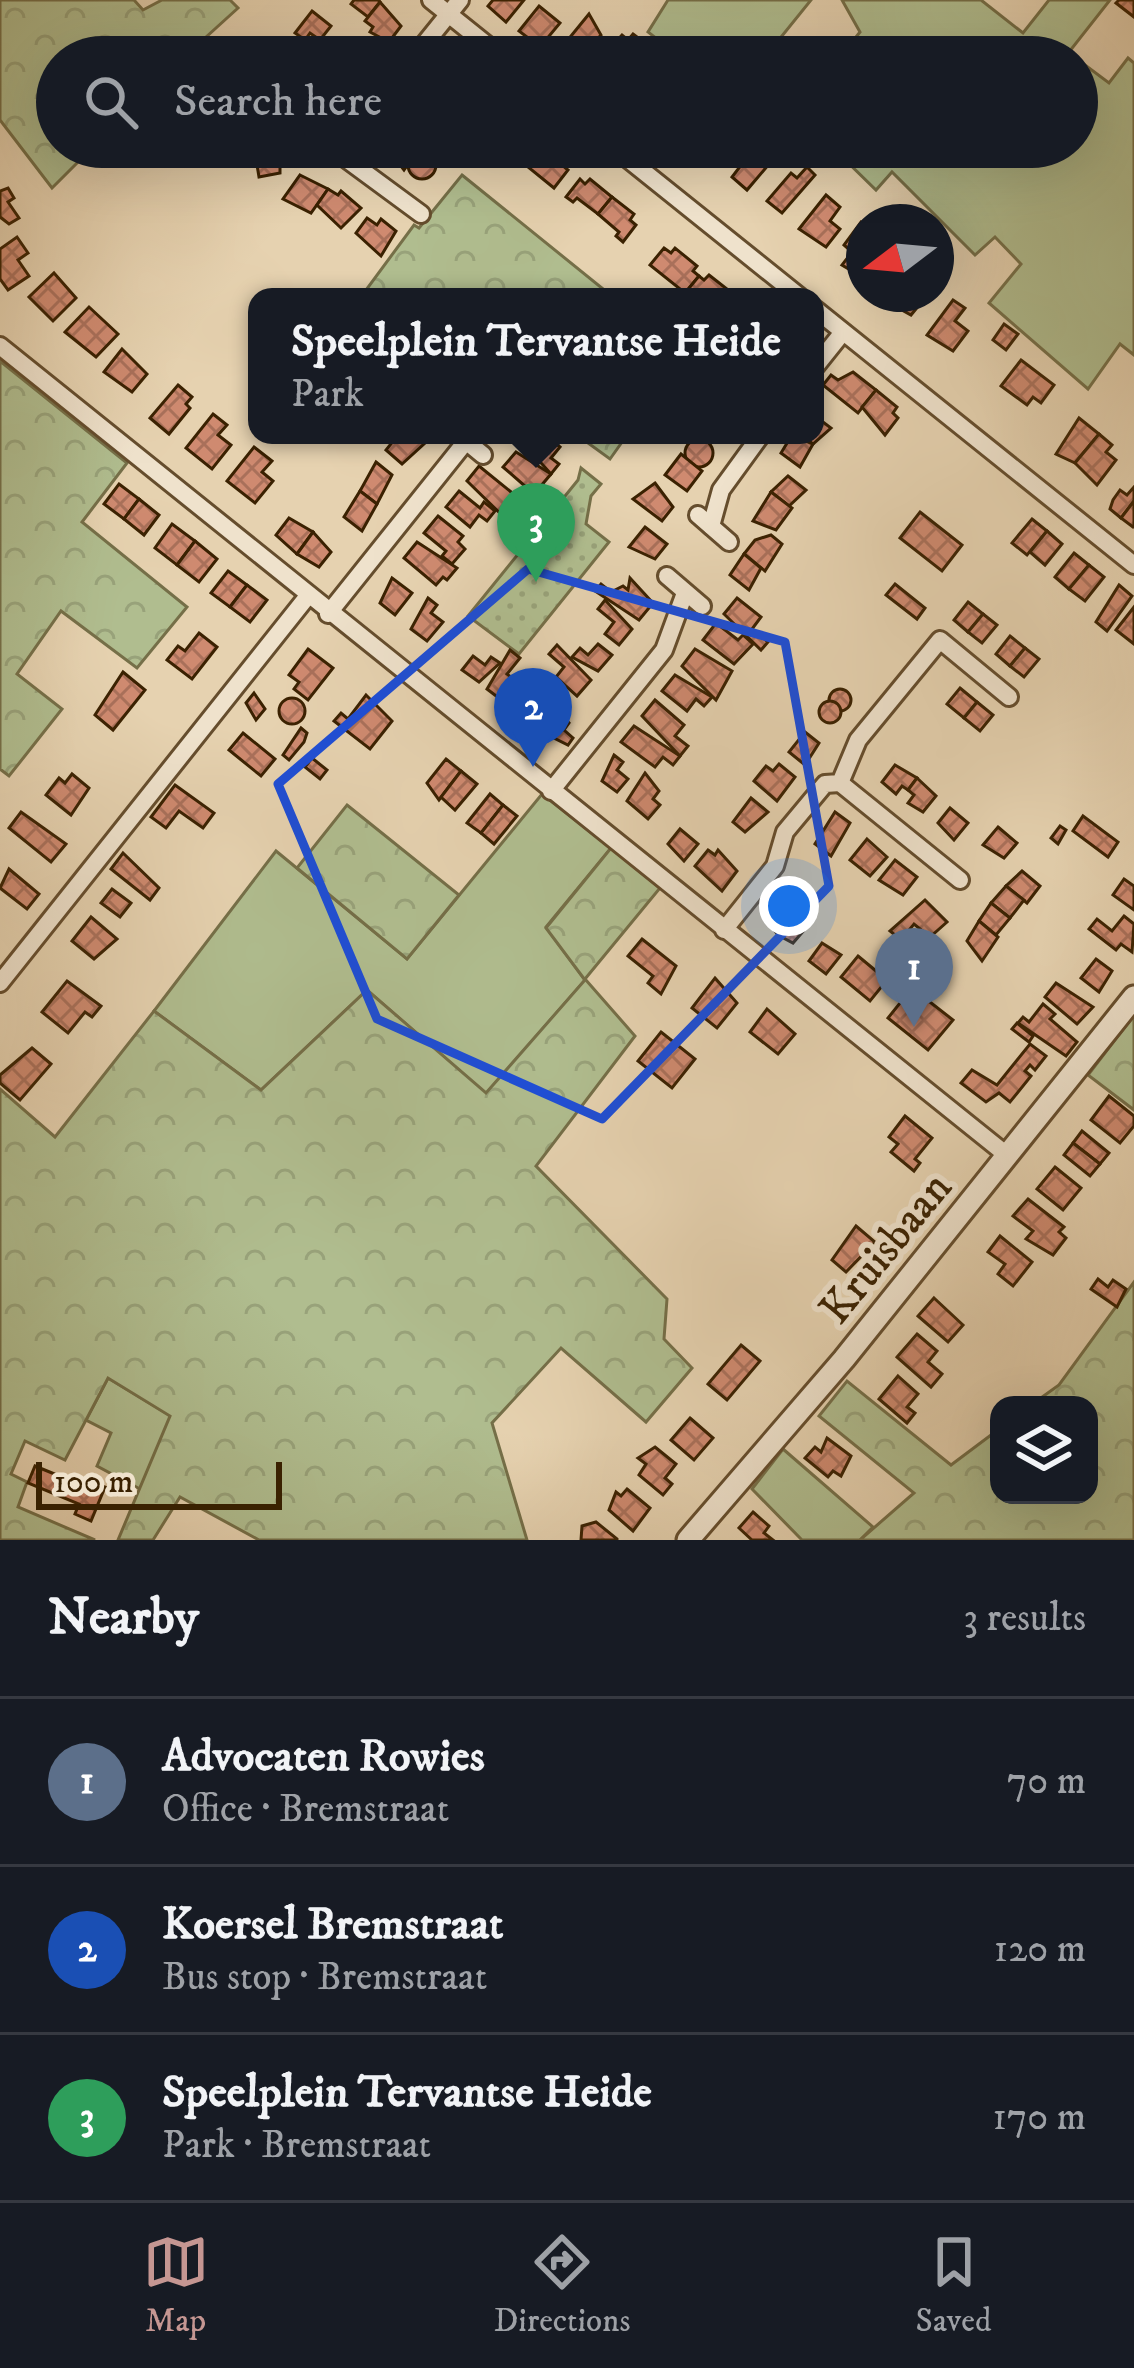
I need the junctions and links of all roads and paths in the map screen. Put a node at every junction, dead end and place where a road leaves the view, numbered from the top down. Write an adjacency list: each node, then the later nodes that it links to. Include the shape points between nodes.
1 (431, 0): 2 (street)
2 (454, 7): 3 (street); 4 (street)
3 (431, 36)
4 (482, 36)
5 (361, 168): 7 (street)
6 (639, 168): 8 (street)
7 (421, 214)
8 (789, 288)
9 (824, 316): 10 (street)
10 (843, 332): 12 (street); 18 (street)
11 (0, 346): 21 (street)
12 (824, 356)
13 (464, 444): 23 (street)
14 (474, 444): 16 (street)
15 (754, 444): 17 (street, via 704,520)
16 (483, 454)
17 (729, 542)
18 (1134, 566)
19 (667, 576): 20 (street)
20 (685, 593): 22 (street); 26 (street, via 664,650)
21 (307, 597): 23 (street); 29 (street)
22 (702, 606)
23 (328, 614): 26 (street)
24 (1010, 697): 25 (street, via 940,640 858,740)
25 (840, 783): 27 (street); 28 (street, via 825,784 785,832 775,866)
26 (551, 791): 28 (street)
27 (960, 880)
28 (724, 930): 31 (street)
29 (0, 983)
30 (1134, 997): 31 (street, Kruisbaan)
31 (1008, 1156): 32 (street, Kruisbaan)
32 (688, 1540)

